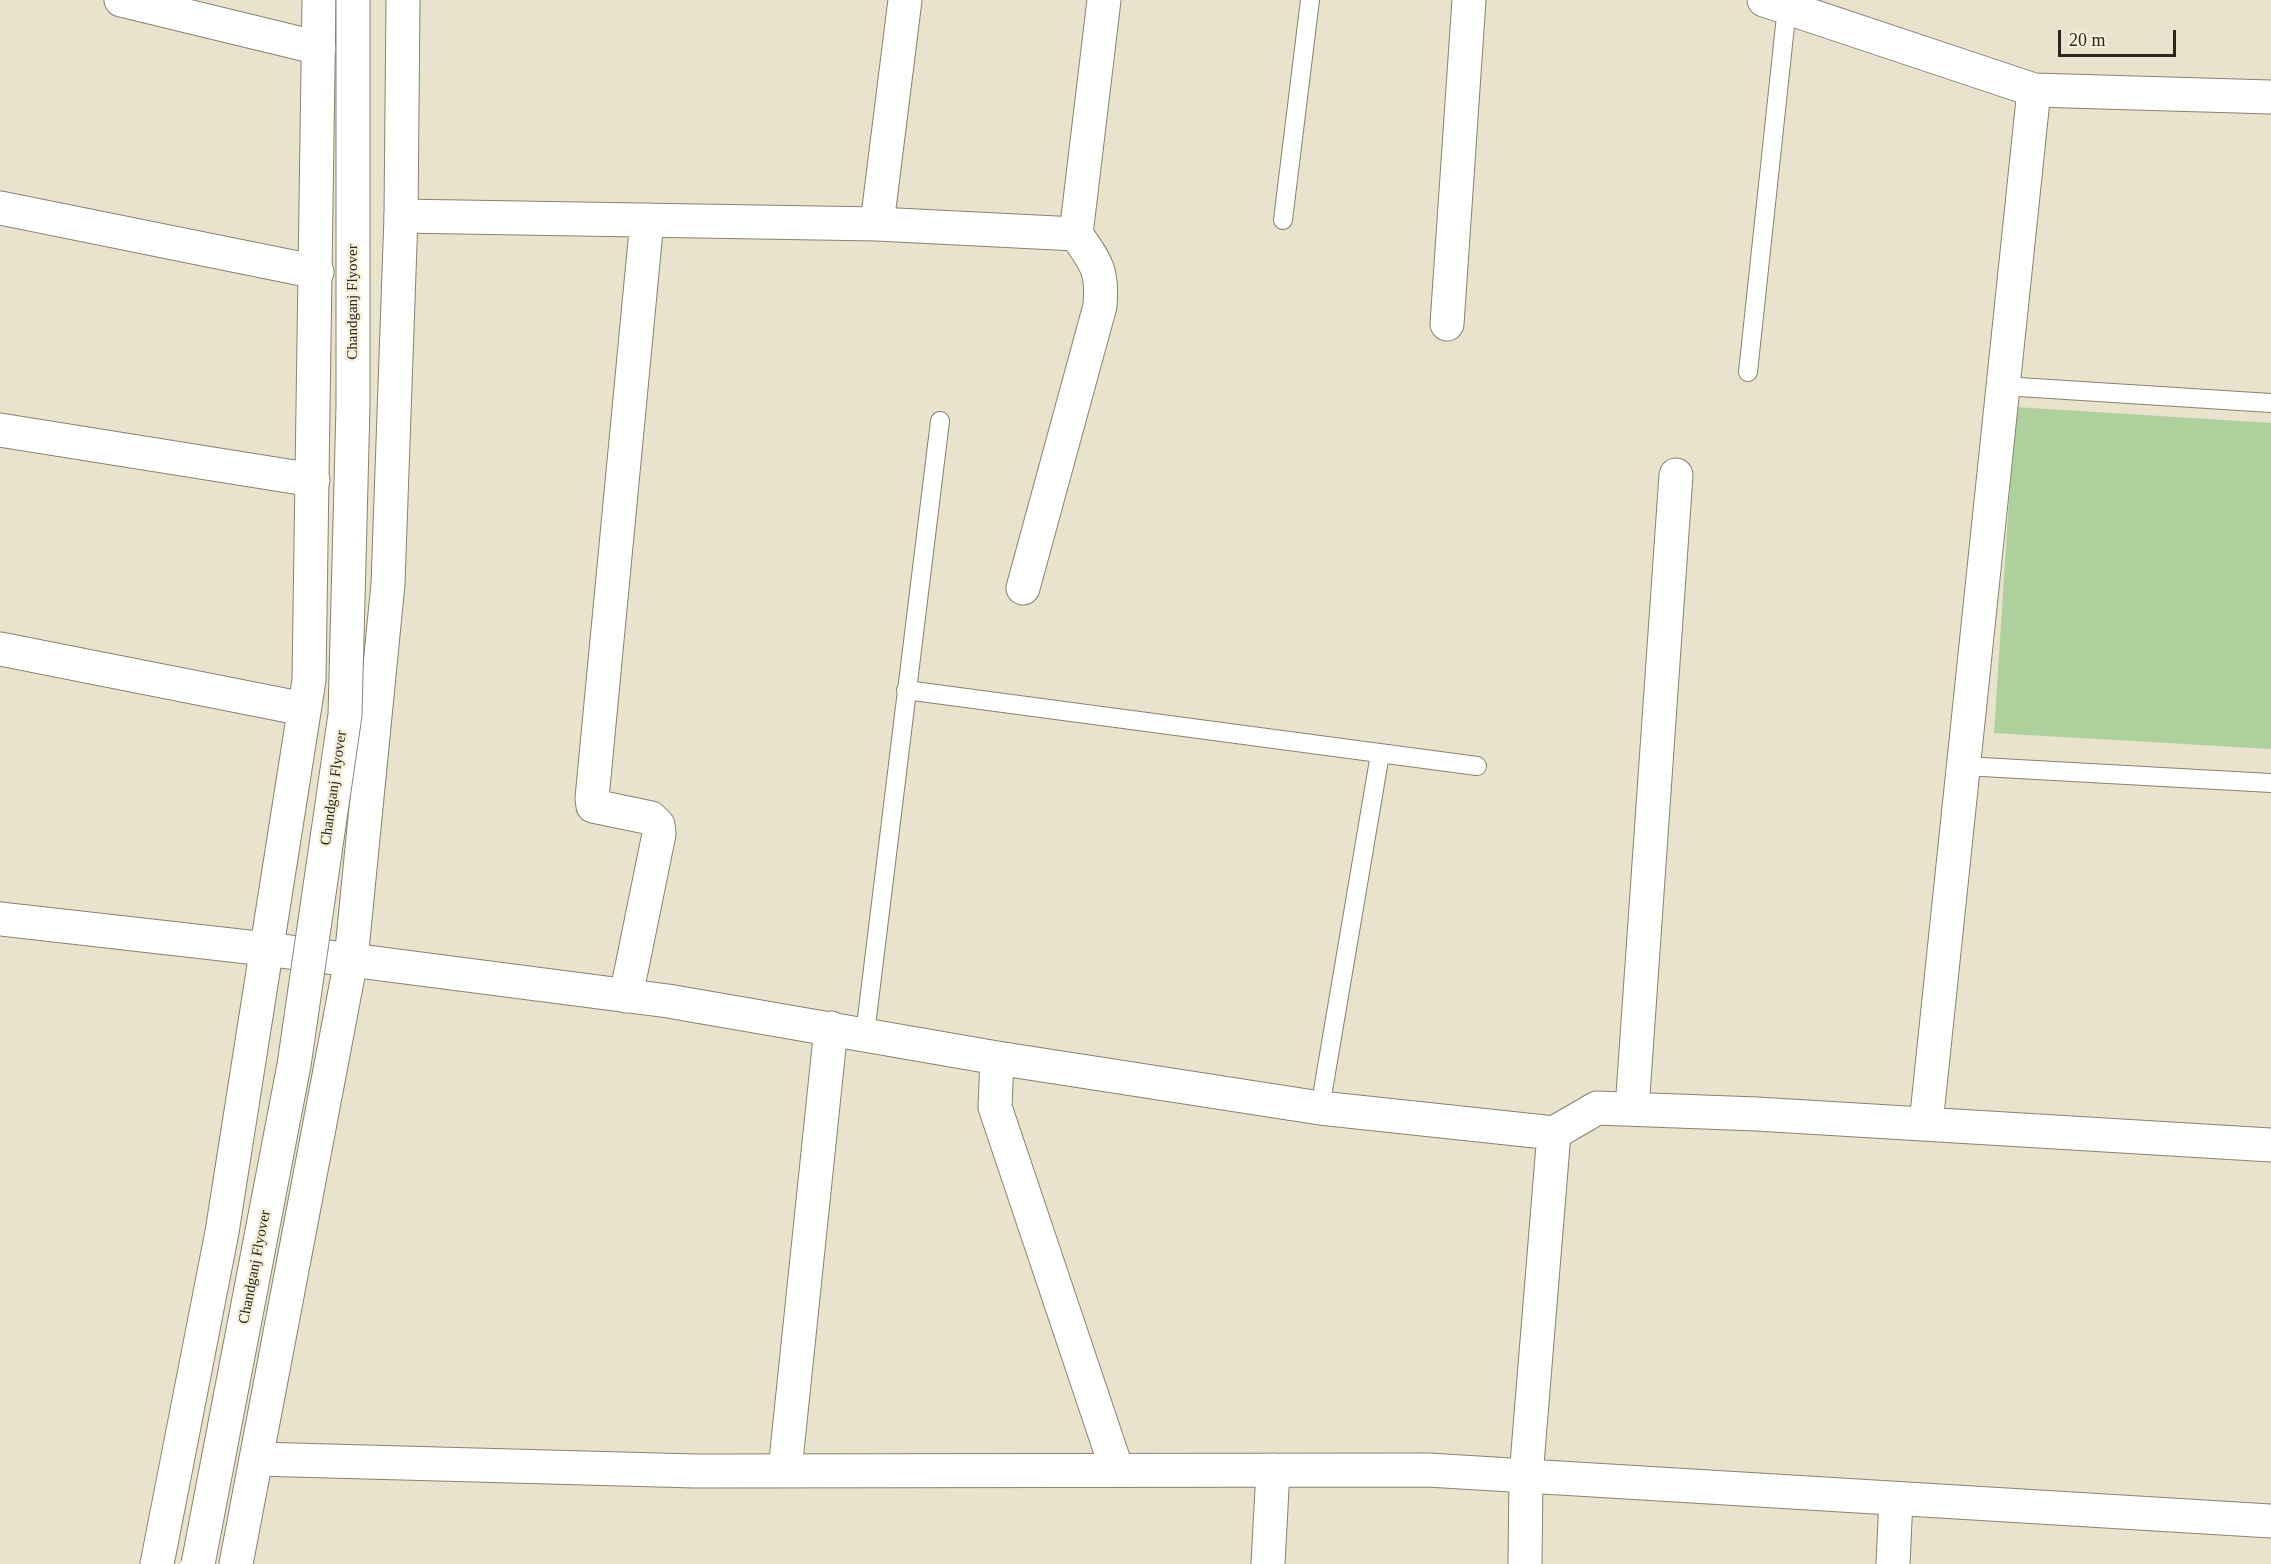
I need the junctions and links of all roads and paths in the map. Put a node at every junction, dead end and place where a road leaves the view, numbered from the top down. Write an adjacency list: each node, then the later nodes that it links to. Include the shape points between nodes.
1 (121, 0): 10 (street)
2 (319, 0): 10 (street)
3 (353, 0): 56 (street, Chandganj Flyover, bridge, via 353,406 345,715 294,1065)
4 (403, 0): 14 (street)
5 (905, 0): 17 (street)
6 (1104, 0): 18 (street)
7 (1310, 0): 16 (lane)
8 (1469, 0): 20 (street)
9 (1775, 4): 11 (street); 21 (lane)
10 (319, 48): 19 (street)
11 (2034, 90): 12 (street); 22 (street)
12 (2271, 97)
13 (0, 208): 19 (street)
14 (401, 216): 15 (street); 38 (street, via 388,584)
15 (647, 220): 17 (street); 39 (street, via 592,798 593,806 651,818 658,825)
16 (1283, 220)
17 (878, 224): 18 (street)
18 (1076, 234): 28 (street, via 1102,281 1100,306)
19 (317, 272): 27 (street)
20 (1447, 324)
21 (1748, 372)
22 (2003, 386): 23 (lane); 34 (street)
23 (2271, 403)
24 (940, 421): 30 (lane)
25 (0, 430): 27 (street)
26 (1676, 475): 44 (street)
27 (313, 480): 31 (street, via 309,680)
28 (1023, 588)
29 (0, 649): 31 (street)
30 (906, 690): 32 (lane); 41 (lane)
31 (304, 709): 37 (street)
32 (1380, 754): 33 (lane); 43 (lane)
33 (1477, 766)
34 (1964, 766): 35 (lane); 45 (street)
35 (2271, 783)
36 (0, 919): 37 (street)
37 (266, 949): 38 (street); 55 (street, via 222,1232)
38 (351, 960): 39 (street); 48 (street)
39 (626, 996): 40 (street)
40 (831, 1028): 41 (street); 49 (street)
41 (865, 1034): 42 (street)
42 (997, 1058): 43 (street); 50 (street, via 995,1107)
43 (1320, 1108): 46 (street)
44 (1632, 1109): 45 (street); 46 (street, via 1597,1108)
45 (1926, 1124): 47 (street)
46 (1554, 1133): 52 (street)
47 (2271, 1145)
48 (256, 1459): 49 (street); 57 (street)
49 (785, 1470): 50 (street)
50 (1117, 1470): 51 (street)
51 (1273, 1470): 52 (street, via 1428,1470); 58 (street)
52 (1527, 1476): 53 (street); 59 (street)
53 (1896, 1499): 54 (street); 60 (street)
54 (2271, 1521)
55 (157, 1564)
56 (198, 1564)
57 (236, 1564)
58 (1268, 1564)
59 (1525, 1564)
60 (1893, 1564)

